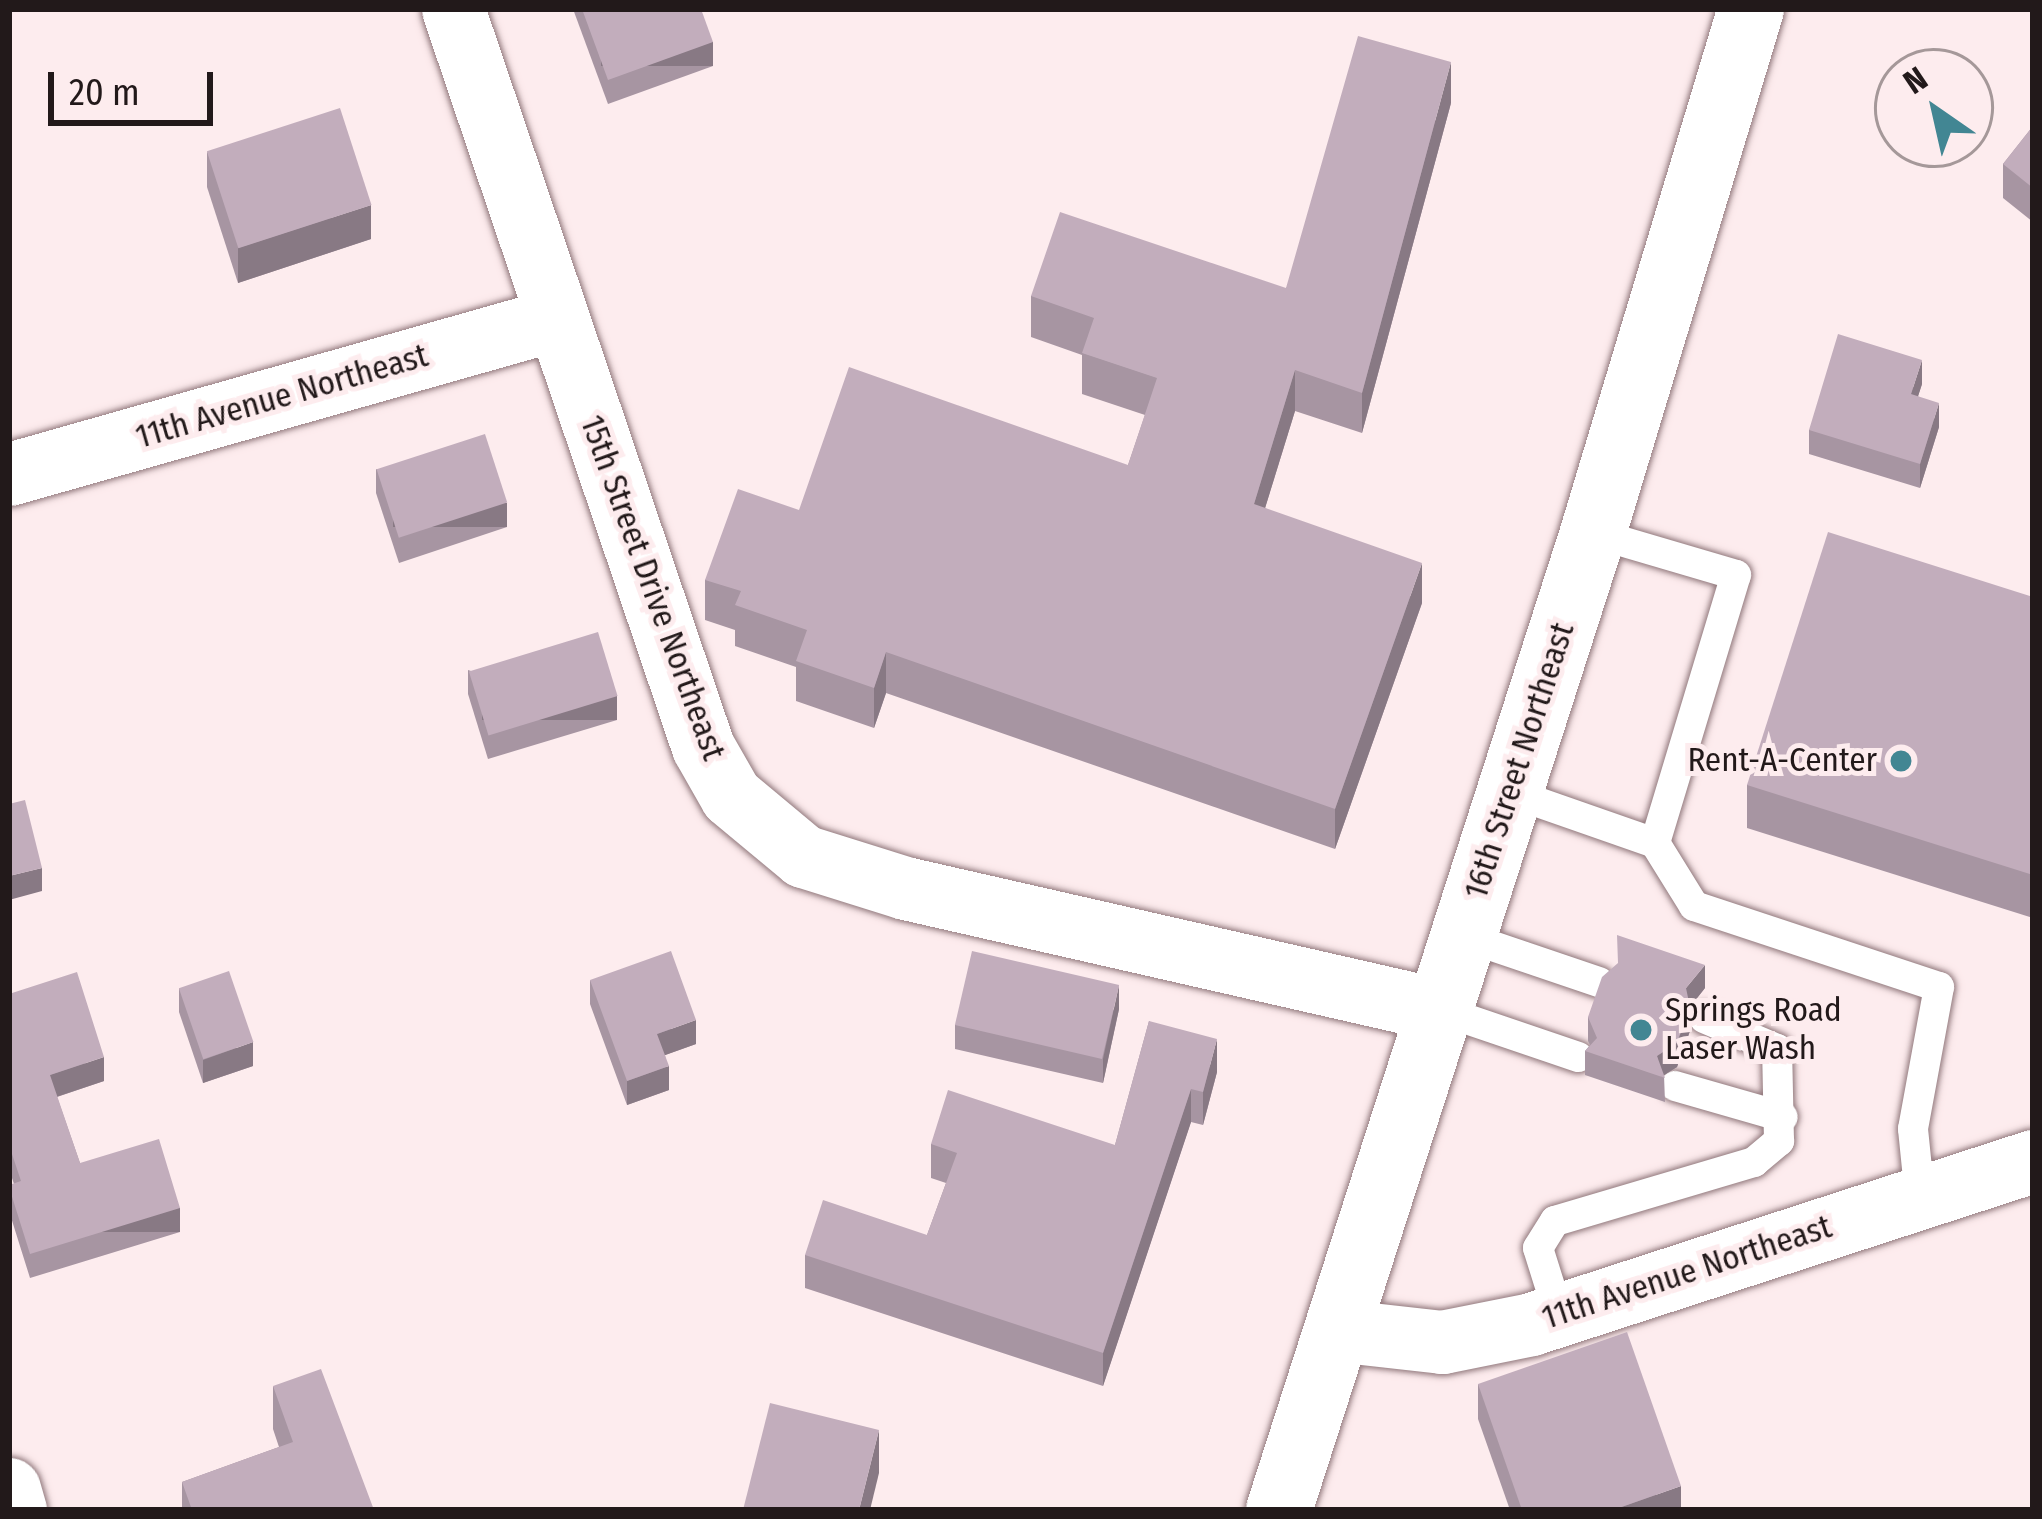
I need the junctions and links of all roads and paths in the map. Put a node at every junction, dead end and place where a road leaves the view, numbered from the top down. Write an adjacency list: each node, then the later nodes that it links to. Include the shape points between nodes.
1 (453, 9): 3 (street, 15th Street Drive Northeast)
2 (1750, 9): 5 (main road, 16th Street Northeast)
3 (556, 319): 4 (street, 11th Avenue Northeast); 10 (street, 15th Street Drive Northeast, via 703,747 731,796 771,836 803,856 905,888)
4 (9, 474)
5 (1593, 533): 6 (main road, 16th Street Northeast); 7 (lane, via 1736,575)
6 (1509, 792): 7 (lane); 8 (main road, 16th Street Northeast)
7 (1655, 843): 16 (lane, via 1694,906 1939,987 1913,1129)
8 (1463, 936): 9 (lane); 10 (main road, 16th Street Northeast)
9 (1599, 982)
10 (1440, 1010): 12 (lane); 18 (main road, 16th Street Northeast)
11 (1705, 1018): 14 (lane, via 1777,1049)
12 (1578, 1058)
13 (1675, 1085): 14 (lane)
14 (1783, 1118): 17 (lane, via 1779,1141 1754,1162 1546,1228 1539,1255)
15 (2033, 1161): 16 (street, 11th Avenue Northeast)
16 (1920, 1198): 17 (street, 11th Avenue Northeast)
17 (1558, 1316): 18 (street, 11th Avenue Northeast, via 1442,1342)
18 (1335, 1330): 21 (main road, 16th Street Northeast)
19 (9, 1489): 20 (street)
20 (15, 1510)
21 (1280, 1510)

